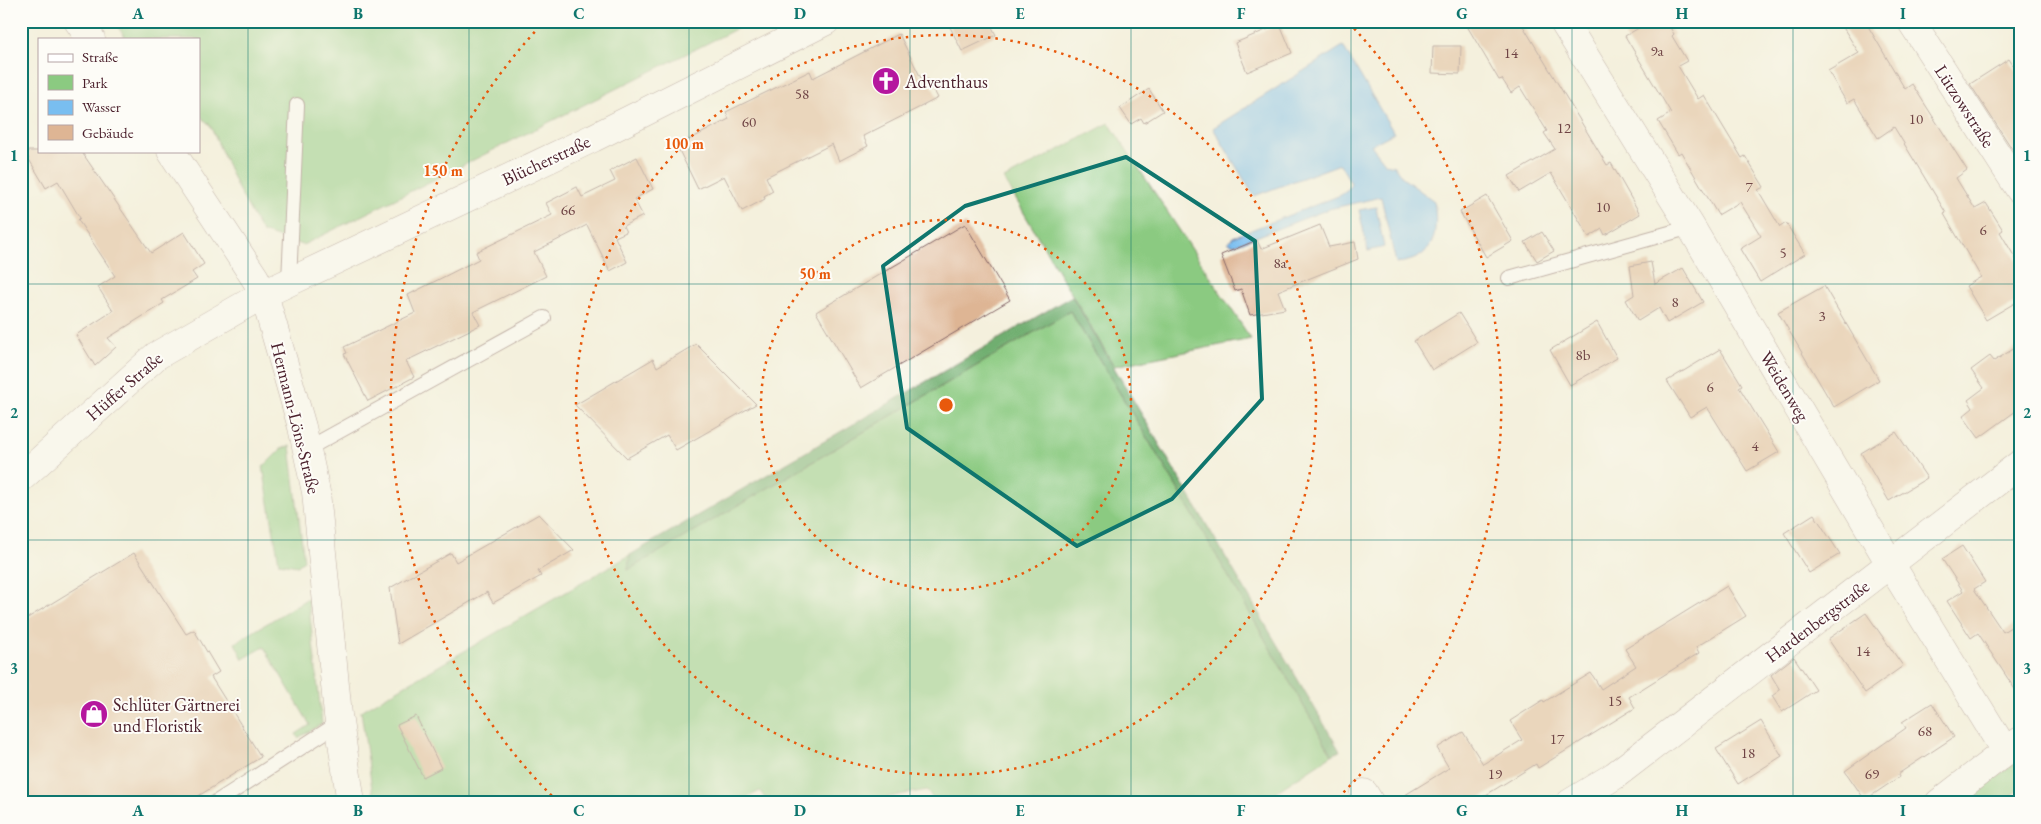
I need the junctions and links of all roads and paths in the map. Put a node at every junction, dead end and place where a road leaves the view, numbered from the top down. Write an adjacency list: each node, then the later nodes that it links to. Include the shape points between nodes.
1 (78, 21): 5 (street)
2 (826, 21): 11 (street, Blücherstraße, via 593,138)
3 (1563, 21): 9 (street, Weidenweg)
4 (1911, 21): 8 (street, Lützowstraße)
5 (90, 38)
6 (297, 105): 11 (lane)
7 (172, 152): 12 (street, Hermann-Löns-Straße)
8 (2020, 190)
9 (1691, 227): 10 (lane); 17 (street, Weidenweg)
10 (1508, 278)
11 (289, 282): 12 (street, Blücherstraße)
12 (264, 294): 14 (street, Hermann-Löns-Straße); 16 (street, Hüffer Straße, via 156,356)
13 (544, 318): 14 (lane)
14 (307, 449): 18 (street, Hermann-Löns-Straße, via 316,492)
15 (2020, 464): 17 (street, Hardenbergstraße)
16 (21, 478)
17 (1891, 565): 19 (street, Weidenweg); 22 (street, Hardenbergstraße, via 1614,776)
18 (339, 723): 20 (lane); 21 (street, Hermann-Löns-Straße)
19 (2012, 746): 23 (street)
20 (215, 803)
21 (351, 803)
22 (1570, 803)
23 (1939, 803)

